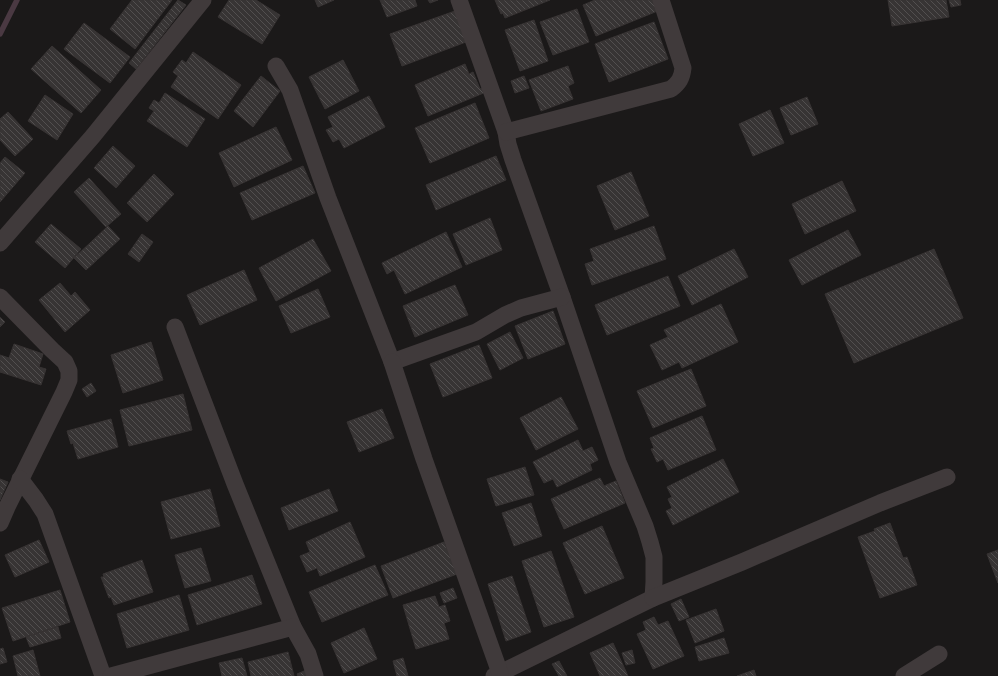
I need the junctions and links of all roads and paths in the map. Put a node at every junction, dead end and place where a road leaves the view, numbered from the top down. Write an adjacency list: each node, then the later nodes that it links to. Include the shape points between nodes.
1 (203, 0): 6 (street, via 93,136)
2 (459, 0): 5 (street)
3 (661, 0): 5 (street, via 683,68 682,76 672,89)
4 (276, 66): 10 (street, via 290,90 328,198)
5 (506, 132): 8 (street, via 513,160)
6 (0, 243)
7 (0, 297): 12 (street, via 65,362 69,371 69,380 64,392)
8 (562, 297): 10 (street, via 521,308 476,332); 14 (street, via 618,462 650,542 654,557)
9 (175, 327): 15 (street)
10 (392, 362): 17 (street)
11 (946, 477): 14 (street)
12 (20, 479): 13 (street); 18 (street, via 45,514)
13 (0, 523)
14 (653, 598): 17 (street)
15 (292, 627): 19 (street); 20 (street, via 308,654)
16 (939, 654): 21 (street)
17 (497, 674)
18 (103, 676)
19 (111, 676)
20 (316, 676)
21 (904, 676)

